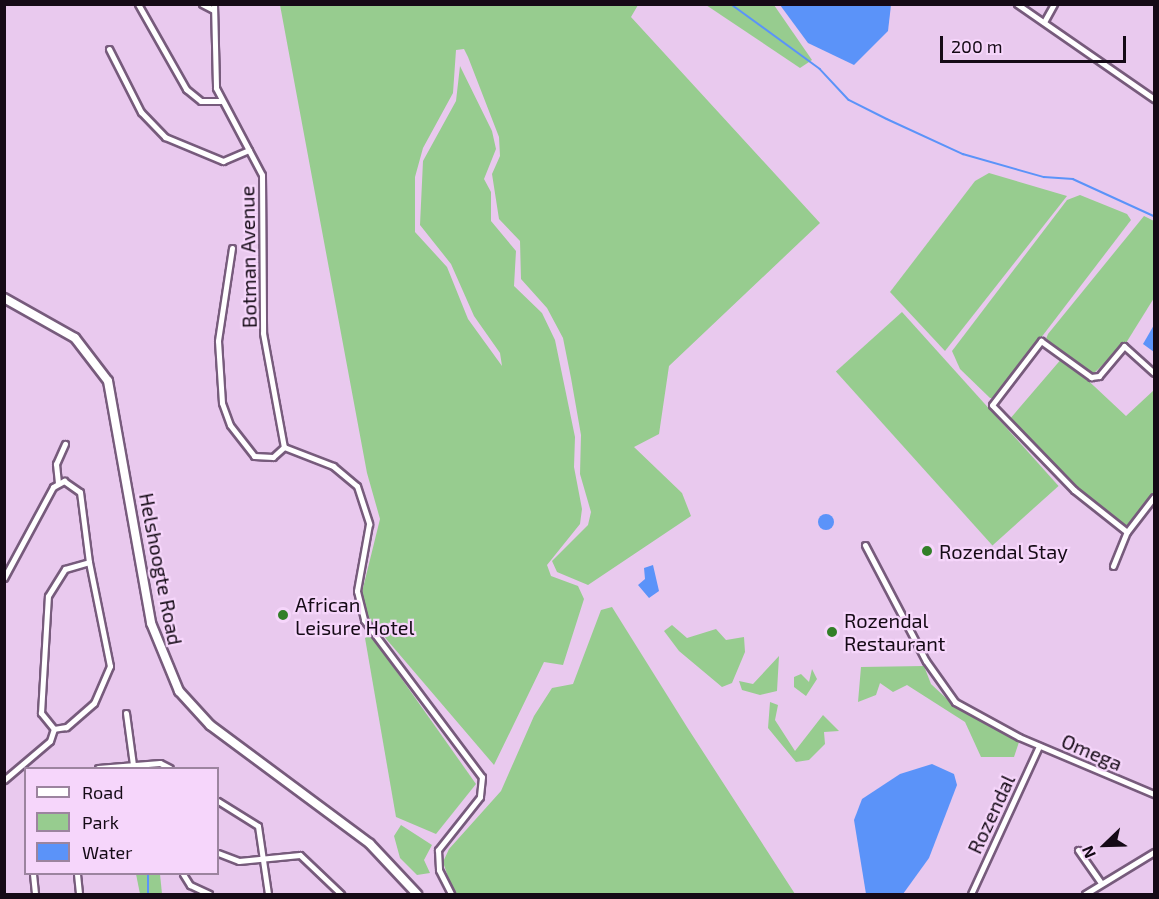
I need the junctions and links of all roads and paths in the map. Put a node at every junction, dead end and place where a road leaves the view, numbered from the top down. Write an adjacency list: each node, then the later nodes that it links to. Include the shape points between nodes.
1 (138, 4): 9 (street, via 186,89 201,101)
2 (202, 4): 5 (street)
3 (1017, 4): 6 (street)
4 (1054, 4): 6 (street)
5 (214, 7): 9 (street, Botman Avenue, via 212,71)
6 (1044, 21): 8 (street)
7 (109, 49): 10 (street, via 141,112 165,137 223,161)
8 (1155, 99)
9 (221, 100): 10 (street, Botman Avenue)
10 (249, 150): 15 (street, Botman Avenue, via 260,167 266,208 263,333)
11 (232, 248): 15 (street, via 218,341 222,404 230,425 254,456 273,457)
12 (4, 298): 45 (main road, Helshoogte Road, via 75,338 108,381 151,623 179,691 210,725 370,844)
13 (1155, 373): 18 (street, via 1124,346 1099,376 1091,377 1041,341 992,405 1074,490)
14 (65, 444): 16 (street, via 56,464)
15 (284, 447): 46 (street, via 333,466 357,486 369,524 357,591 364,620 482,777 480,797 438,850 439,870)
16 (58, 483): 20 (street, via 73,482 80,492); 22 (street)
17 (1155, 497): 18 (street)
18 (1127, 532): 21 (street)
19 (865, 544): 25 (street, Omega, via 944,692 969,712)
20 (89, 562): 24 (street, via 65,569 48,596 41,713); 24 (street, via 110,666 94,703 66,727)
21 (1113, 566)
22 (4, 578)
23 (126, 713): 26 (street)
24 (54, 729): 29 (street, via 50,741)
25 (1039, 746): 30 (street, Omega); 47 (street, Rozendal)
26 (133, 765): 27 (street); 28 (street, via 160,763)
27 (110, 767)
28 (168, 767)
29 (4, 780)
30 (1155, 794)
31 (219, 802): 35 (street, via 253,819)
32 (1078, 850): 39 (street)
33 (1155, 852): 39 (street)
34 (219, 853): 35 (street, via 239,861)
35 (264, 858): 43 (street); 44 (street, via 300,855)
36 (33, 875): 40 (street)
37 (77, 875): 41 (street)
38 (184, 875): 42 (street, via 190,885)
39 (1100, 882): 48 (street)
40 (35, 894)
41 (79, 894)
42 (209, 894)
43 (268, 894)
44 (340, 894)
45 (417, 894)
46 (451, 894)
47 (971, 894)
48 (1085, 894)

